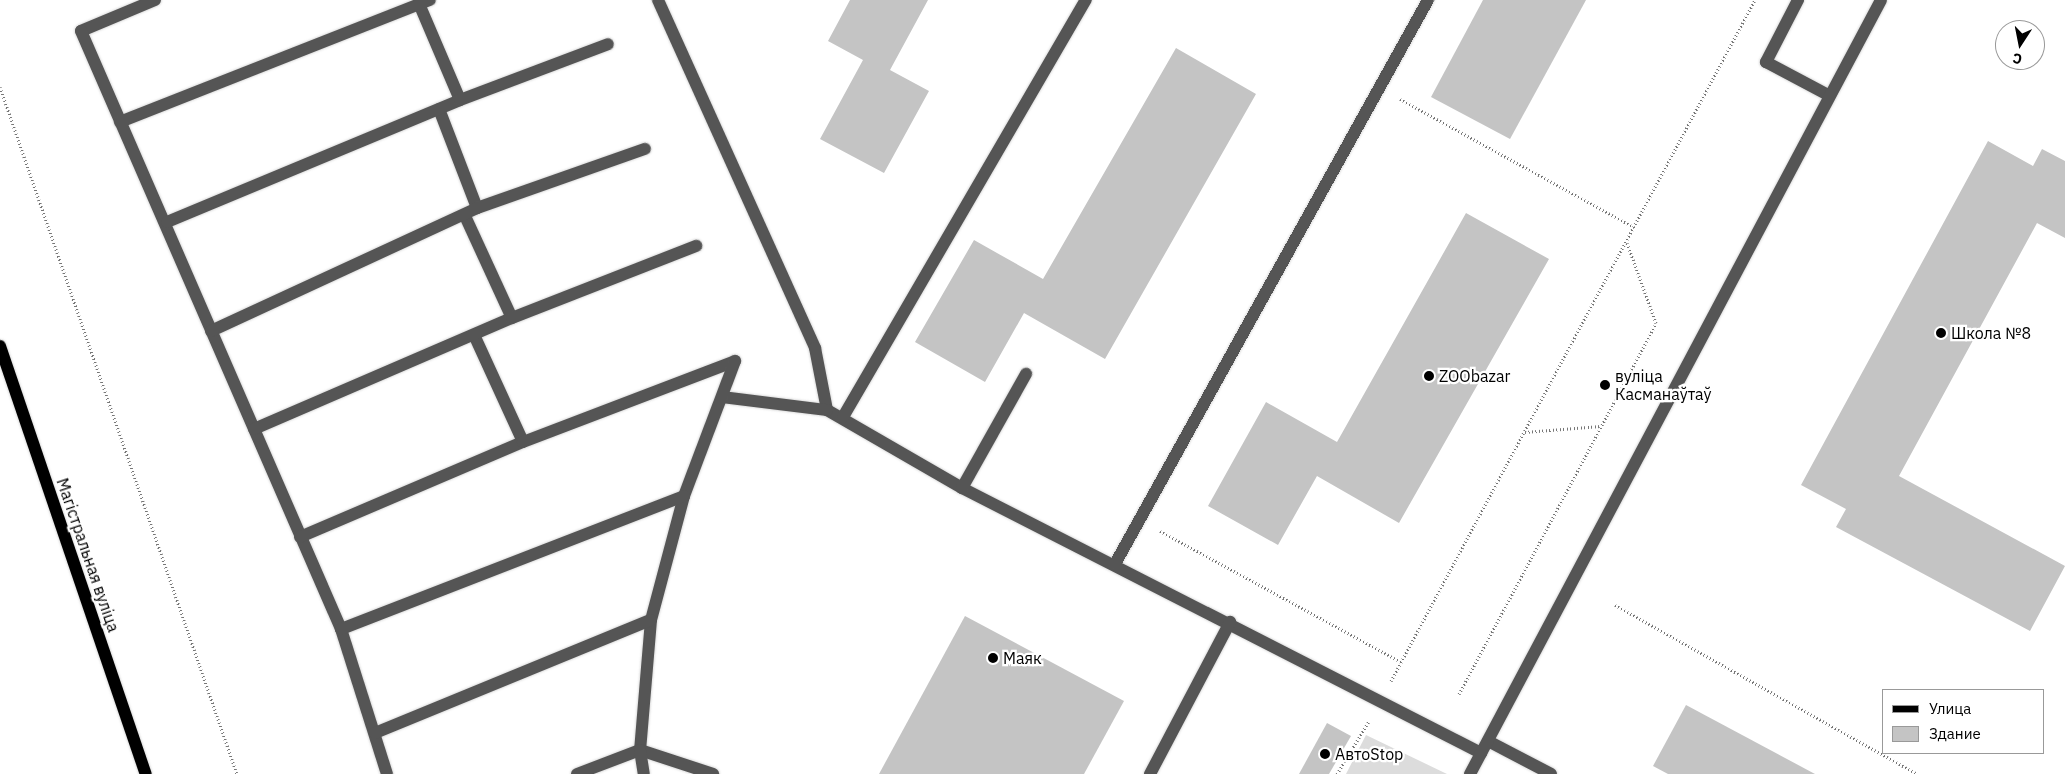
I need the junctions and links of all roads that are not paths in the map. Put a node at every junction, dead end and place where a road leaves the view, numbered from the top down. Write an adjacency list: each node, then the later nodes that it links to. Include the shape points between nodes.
1 (155, 0): 12 (street, via 81,30)
2 (658, 0): 24 (street, via 816,348)
3 (1086, 0): 25 (street)
4 (1428, 0): 31 (street)
5 (1798, 0): 9 (street, via 1766,62)
6 (1881, 0): 9 (street)
7 (425, 3): 10 (street); 12 (street)
8 (608, 44): 10 (street)
9 (1830, 96): 36 (street)
10 (460, 100): 11 (street)
11 (440, 109): 14 (street); 16 (street)
12 (120, 122): 16 (street)
13 (645, 149): 14 (street)
14 (477, 208): 15 (street)
15 (464, 216): 18 (street); 19 (street)
16 (167, 222): 19 (street)
17 (696, 246): 18 (street)
18 (512, 318): 20 (street)
19 (211, 331): 26 (street)
20 (475, 337): 26 (street); 27 (street)
21 (0, 346): 39 (main road, Магістральная вуліца)
22 (1026, 374): 28 (street)
23 (722, 397): 24 (street); 27 (street, via 735,362); 29 (street)
24 (827, 410): 25 (street)
25 (843, 417): 28 (street)
26 (254, 428): 30 (street)
27 (523, 442): 30 (street)
28 (962, 488): 31 (street)
29 (684, 496): 32 (street); 34 (street)
30 (300, 537): 34 (street)
31 (1116, 564): 33 (street)
32 (651, 620): 35 (street); 37 (street)
33 (1230, 622): 38 (street); 44 (street)
34 (341, 628): 35 (street)
35 (375, 733): 40 (street)
36 (1488, 741): 38 (street); 46 (street)
37 (640, 750): 41 (street); 42 (street); 43 (street)
38 (1481, 753): 45 (street)
39 (146, 774)
40 (387, 774)
41 (577, 774)
42 (644, 774)
43 (714, 774)
44 (1150, 774)
45 (1470, 774)
46 (1551, 774)

